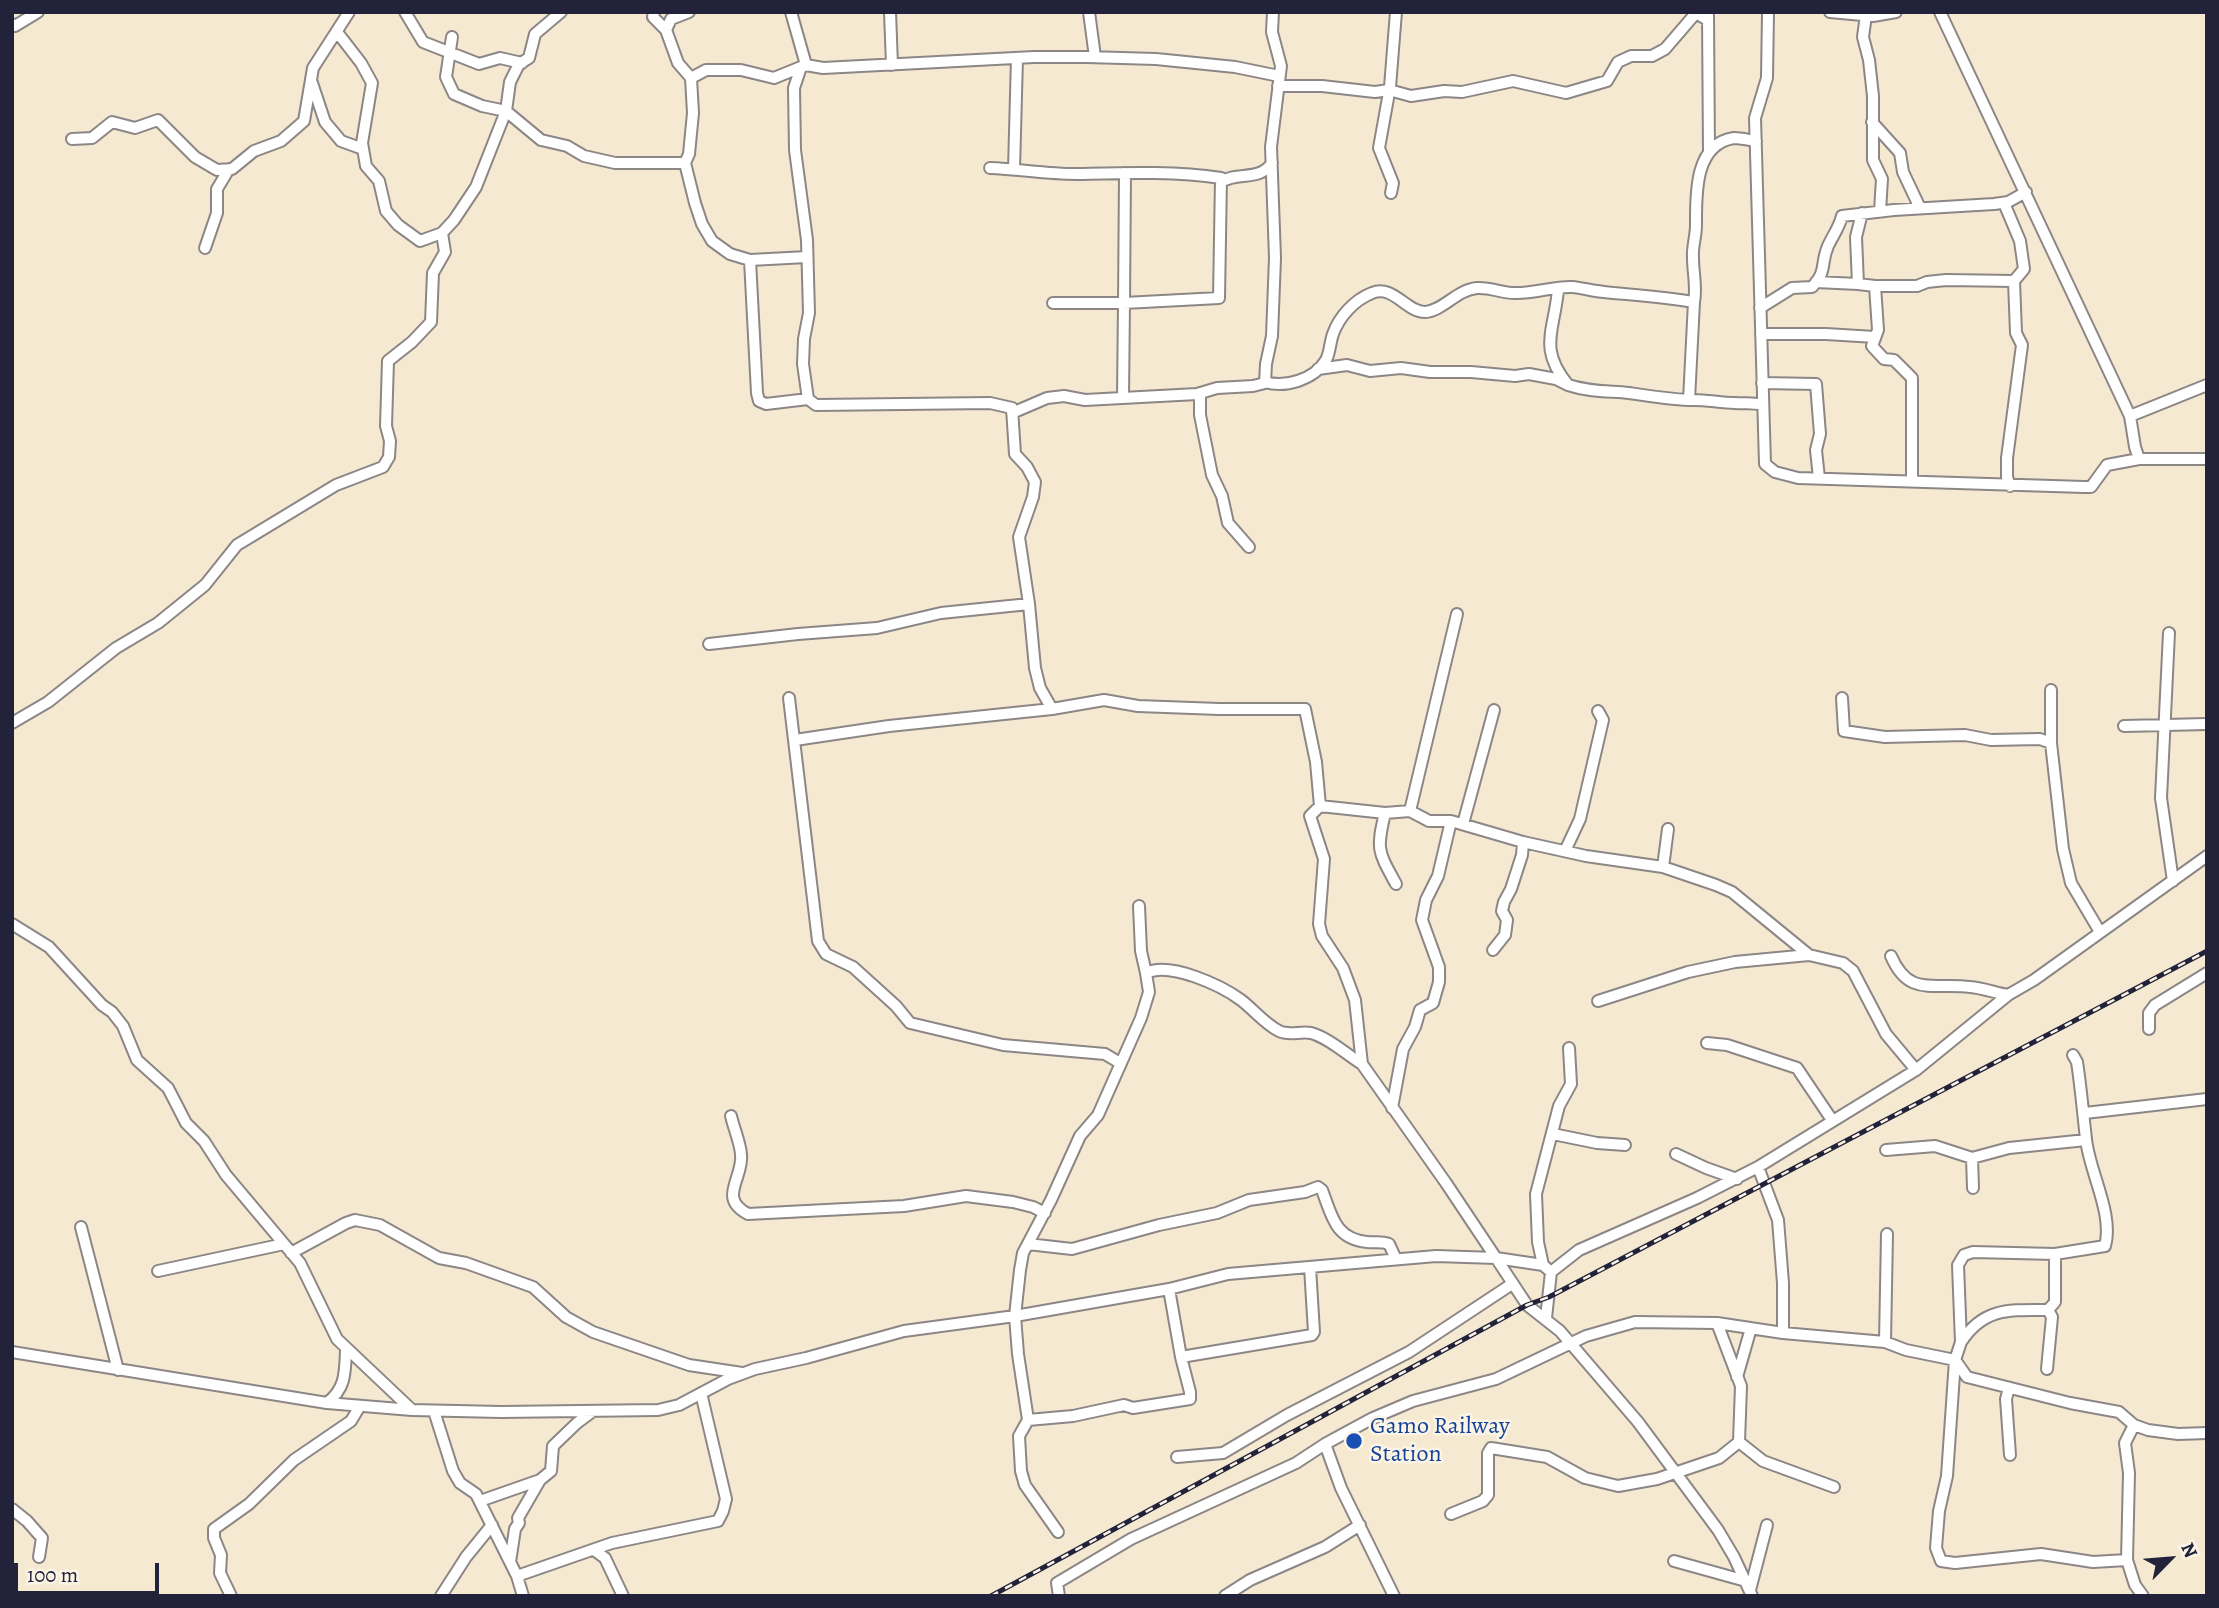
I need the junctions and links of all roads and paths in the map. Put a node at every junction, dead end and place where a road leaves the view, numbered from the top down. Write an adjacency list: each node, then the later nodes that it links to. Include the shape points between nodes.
1 (38, 12): 18 (street)
2 (349, 12): 20 (street)
3 (405, 12): 22 (street, via 423,42)
4 (561, 12): 25 (street, via 535,34 529,58)
5 (654, 12): 19 (street, via 653,17)
6 (689, 12): 19 (street, via 671,19)
7 (791, 12): 27 (street)
8 (890, 12): 26 (street)
9 (1089, 12): 23 (street)
10 (1273, 12): 30 (street)
11 (1396, 12): 31 (street)
12 (1768, 12): 37 (street, via 1767,78 1755,118)
13 (1830, 12): 17 (street)
14 (1896, 12): 17 (street)
15 (1940, 12): 48 (street)
16 (1707, 15): 31 (street, via 1696,13 1665,49 1652,57 1631,56 1618,62 1607,81 1585,89 1566,93 1513,81 1428,95); 39 (street)
17 (1866, 15): 34 (street, via 1863,37 1869,60)
18 (12, 24)
19 (666, 30): 28 (street, via 678,63)
20 (337, 32): 29 (street, via 313,68); 38 (street, via 372,83)
21 (452, 37): 22 (street)
22 (449, 54): 25 (street, via 478,64 500,58); 32 (street, via 446,77 454,94)
23 (1095, 57): 24 (street); 30 (street, via 1235,68)
24 (1017, 58): 26 (street); 44 (street)
25 (522, 63): 32 (street, via 510,82)
26 (892, 65): 27 (street)
27 (804, 66): 28 (street, via 774,78 741,69 706,70); 55 (street, via 794,88 795,150)
28 (691, 78): 40 (street, via 693,113)
29 (311, 80): 33 (street); 35 (street)
30 (1279, 81): 31 (street); 41 (street)
31 (1389, 90): 47 (street, via 1379,148 1393,183)
32 (506, 111): 40 (street, via 541,140 584,156 615,163); 53 (street, via 476,187)
33 (305, 118): 35 (street); 43 (street, via 281,141 254,150)
34 (1872, 122): 50 (street, via 1900,153 1903,172); 51 (street, via 1873,160 1882,179)
35 (330, 127): 38 (street, via 341,141)
36 (72, 139): 43 (street, via 92,138 112,122 135,128 158,120 195,157 217,170)
37 (1756, 141): 39 (street, via 1734,138); 65 (street)
38 (363, 149): 53 (street, via 366,166 379,181 386,211 398,225 420,242)
39 (1709, 153): 62 (street, via 1696,190)
40 (685, 163): 56 (street, via 702,224 712,241 730,254)
41 (1272, 163): 46 (street, via 1259,174 1229,176); 69 (street, via 1275,258)
42 (990, 168): 44 (street)
43 (229, 169): 54 (street, via 217,189 217,213)
44 (1014, 169): 45 (street)
45 (1125, 173): 46 (street, via 1191,174 1221,178); 64 (street)
46 (1221, 182): 64 (street, via 1219,298)
47 (1391, 192)
48 (2026, 192): 49 (street); 79 (street)
49 (2004, 203): 50 (street); 57 (street, via 2020,242 2024,269)
50 (1920, 208): 51 (street)
51 (1880, 211): 52 (street)
52 (1862, 213): 58 (street, via 1842,216); 59 (street, via 1856,237)
53 (442, 233): 96 (street, via 445,252 433,273 431,322 388,361 386,426 390,441 383,467 336,485 237,545 205,585 48,702)
54 (205, 248)
55 (807, 257): 56 (street); 75 (street, via 809,313 803,364)
56 (750, 260): 75 (street, via 759,401)
57 (2014, 281): 60 (street); 84 (street, via 2016,333 2022,345 2007,458)
58 (1816, 282): 59 (street); 65 (street, via 1812,287 1792,288)
59 (1858, 284): 60 (street)
60 (1875, 286): 67 (street)
61 (1558, 290): 62 (street, via 1570,287); 68 (street, via 1511,293 1469,289 1425,312 1374,291 1358,300 1339,321 1327,359); 72 (street, via 1549,346 1551,359)
62 (1694, 302): 76 (street)
63 (1053, 303): 64 (street)
64 (1124, 303): 74 (street)
65 (1760, 308): 66 (street)
66 (1761, 334): 67 (street); 70 (street)
67 (1875, 337): 83 (street, via 1872,346 1912,378)
68 (1318, 369): 69 (street, via 1290,383 1277,386); 72 (street, via 1347,365 1370,371 1401,368 1529,374)
69 (1265, 382): 73 (street)
70 (1762, 383): 77 (street); 82 (street, via 1816,384)
71 (2207, 384): 79 (street)
72 (1569, 386): 76 (street)
73 (1200, 393): 74 (street); 85 (street, via 1212,475 1228,523)
74 (1123, 398): 78 (street, via 1047,398)
75 (808, 399): 78 (street, via 816,405 990,403 1012,408)
76 (1689, 400): 77 (street)
77 (1762, 405): 82 (street, via 1765,464 1798,478)
78 (1012, 413): 86 (street, via 1015,454 1035,482 1019,537)
79 (2130, 416): 80 (street)
80 (2139, 459): 81 (street); 84 (street, via 2107,465 2091,487)
81 (2207, 460)
82 (1819, 478): 83 (street)
83 (1912, 481): 84 (street)
84 (2010, 486)
85 (1248, 547)
86 (1029, 604): 89 (street, via 942,613 877,628); 93 (street, via 1035,668)
87 (1457, 614): 103 (street)
88 (2169, 633): 99 (street)
89 (709, 644)
90 (2051, 690): 101 (street)
91 (789, 698): 100 (street)
92 (1842, 698): 101 (street, via 1844,731 1885,737 1965,735)
93 (1052, 709): 100 (street); 102 (street, via 1104,700 1152,707 1305,709)
94 (1494, 710): 106 (street)
95 (1598, 711): 109 (street, via 1603,720 1580,818)
96 (12, 723)
97 (2207, 724): 99 (street)
98 (2124, 726): 99 (street)
99 (2164, 726): 112 (street, via 2161,798)
100 (795, 740): 128 (street, via 818,941 826,954 853,967 910,1023 1003,1045 1105,1054)
101 (2052, 743): 116 (street, via 2071,883)
102 (1320, 806): 104 (street); 129 (street, via 1310,816 1324,859 1319,923 1355,1000)
103 (1410, 811): 104 (street); 105 (street, via 1429,821)
104 (1385, 813): 113 (street, via 1378,840 1381,858)
105 (1451, 821): 106 (street); 132 (street, via 1422,920 1439,967 1439,982 1433,1003 1420,1010 1403,1049)
106 (1463, 824): 108 (street)
107 (1668, 829): 111 (street)
108 (1522, 842): 109 (street); 117 (street, via 1522,855 1502,911 1507,920 1505,935)
109 (1565, 851): 111 (street)
110 (2207, 856): 112 (street)
111 (1663, 867): 118 (street, via 1732,892)
112 (2173, 881): 116 (street)
113 (1396, 884)
114 (1139, 906): 121 (street)
115 (12, 924): 149 (street, via 49,947 112,1012 137,1060 167,1088 186,1123)
116 (2100, 932): 122 (street)
117 (1493, 950)
118 (1809, 955): 123 (street, via 1688,972); 130 (street, via 1843,963 1853,971 1886,1034)
119 (1891, 956): 122 (street, via 1898,972 1918,984)
120 (2207, 972): 124 (street, via 2155,1005 2149,1013)
121 (1146, 973): 128 (street, via 1149,992); 129 (street, via 1170,970 1217,985 1276,1030 1310,1033)
122 (2008, 995): 130 (street)
123 (1598, 1001)
124 (2149, 1029)
125 (1707, 1044): 135 (street, via 1727,1045 1797,1068)
126 (1569, 1048): 136 (street, via 1571,1084 1559,1106)
127 (2073, 1055): 133 (street)
128 (1120, 1063): 145 (street, via 1098,1115 1080,1136)
129 (1362, 1064): 132 (street)
130 (1916, 1070): 135 (street)
131 (2207, 1099): 133 (street)
132 (1392, 1108): 151 (street)
133 (2085, 1113): 137 (street)
134 (731, 1116): 145 (street, via 741,1153 733,1199 748,1214 904,1206 966,1196 1013,1202)
135 (1832, 1120): 142 (street)
136 (1553, 1134): 138 (street); 154 (street, via 1536,1194 1538,1242)
137 (2086, 1140): 141 (street, via 2009,1148); 150 (street, via 2108,1237 2105,1246)
138 (1625, 1145)
139 (1886, 1150): 141 (street, via 1935,1146)
140 (1676, 1154): 143 (street)
141 (1972, 1158): 144 (street)
142 (1758, 1167): 143 (street); 163 (street, via 1778,1220)
143 (1737, 1179): 154 (street)
144 (1973, 1188)
145 (1045, 1213): 148 (street)
146 (81, 1227): 172 (street)
147 (1887, 1234): 164 (street)
148 (1028, 1244): 152 (street, via 1072,1249 1217,1213 1249,1200 1318,1187 1347,1238 1382,1241 1389,1244); 159 (street)
149 (288, 1248): 155 (street); 167 (street); 173 (street, via 355,1220 369,1222 439,1258 533,1287 566,1317 593,1332 689,1365)
150 (2055, 1254): 158 (street, via 2056,1302); 165 (street, via 1964,1255 1958,1265)
151 (1496, 1258): 152 (street); 154 (street); 156 (street)
152 (1396, 1259): 153 (street)
153 (1310, 1267): 157 (street, via 1228,1274); 169 (street, via 1312,1335)
154 (1547, 1269): 160 (street)
155 (158, 1271)
156 (1512, 1284): 160 (street, via 1527,1305); 188 (street, via 1409,1352 1223,1453)
157 (1169, 1289): 159 (street); 169 (street)
158 (2048, 1310): 165 (street, via 1990,1314 1971,1326); 171 (street, via 2052,1317)
159 (1015, 1316): 173 (street, via 904,1331); 182 (street)
160 (1546, 1318): 166 (street)
161 (1717, 1322): 162 (street); 166 (street, via 1636,1322); 174 (street)
162 (1751, 1328): 163 (street); 174 (street)
163 (1783, 1333): 164 (street)
164 (1885, 1342): 170 (street)
165 (1961, 1342): 170 (street)
166 (1572, 1343): 186 (street, via 1496,1379 1413,1401); 189 (street)
167 (346, 1349): 177 (street, via 342,1385); 179 (street)
168 (12, 1352): 172 (street)
169 (1181, 1357): 182 (street, via 1190,1399)
170 (1955, 1360): 175 (street, via 1967,1377); 202 (street, via 1947,1476 1936,1548 1941,1561 2041,1554 2093,1562)
171 (2047, 1369)
172 (118, 1370): 177 (street)
173 (744, 1373): 176 (street)
174 (1737, 1377): 185 (street, via 1741,1386)
175 (2009, 1388): 183 (street, via 2119,1412); 187 (street)
176 (701, 1392): 181 (street, via 658,1410); 199 (street, via 726,1499 718,1521)
177 (327, 1403): 178 (street)
178 (360, 1406): 179 (street); 206 (street, via 351,1421 295,1460 249,1504 214,1529 220,1573)
179 (412, 1410): 180 (street)
180 (434, 1410): 181 (street); 192 (street, via 453,1471)
181 (593, 1411): 190 (street, via 554,1446 551,1471)
182 (1028, 1420): 198 (street, via 1019,1436 1023,1478)
183 (2134, 1425): 184 (street, via 2178,1434); 202 (street, via 2125,1443)
184 (2207, 1433)
185 (1739, 1442): 189 (street, via 1720,1458); 191 (street, via 1763,1461)
186 (1325, 1444): 196 (street); 210 (street, via 1296,1463 1131,1539 1056,1583)
187 (2010, 1455)
188 (1177, 1457)
189 (1674, 1471): 194 (street, via 1618,1486 1585,1478 1547,1457 1491,1448 1488,1495); 205 (street, via 1717,1530)
190 (540, 1480): 192 (street); 203 (street, via 518,1518)
191 (1834, 1487)
192 (480, 1501): 195 (street)
193 (12, 1509): 200 (street, via 43,1538)
194 (1451, 1514)
195 (492, 1525): 203 (street); 207 (street)
196 (1360, 1525): 211 (street); 212 (street)
197 (1767, 1525): 205 (street)
198 (1058, 1532)
199 (594, 1550): 204 (street); 209 (street, via 605,1558)
200 (39, 1558)
201 (1674, 1560): 205 (street)
202 (2127, 1560): 213 (street)
203 (510, 1562): 204 (street)
204 (517, 1576): 208 (street)
205 (1749, 1589)
206 (231, 1596)
207 (441, 1596)
208 (523, 1596)
209 (623, 1596)
210 (1059, 1596)
211 (1225, 1596)
212 (1394, 1596)
213 (2143, 1596)

